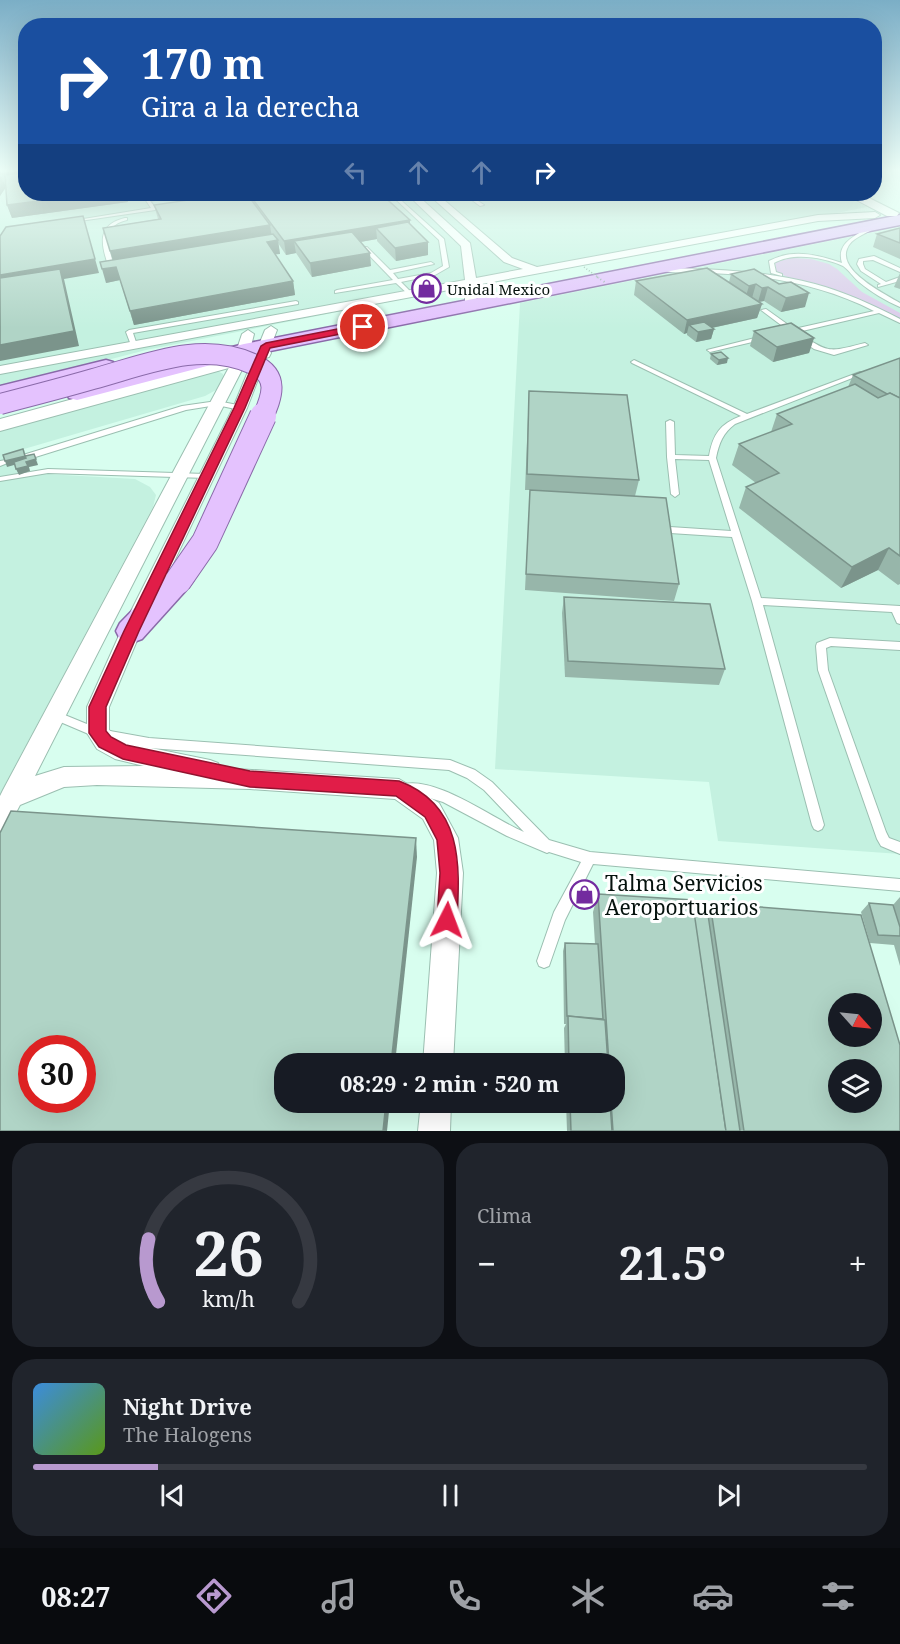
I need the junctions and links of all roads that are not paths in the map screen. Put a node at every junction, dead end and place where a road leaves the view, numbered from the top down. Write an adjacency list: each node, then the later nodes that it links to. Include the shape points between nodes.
1 (111, 223): 13 (lane, via 105,238)
2 (423, 223): 20 (lane, via 442,240 446,267 433,274)
3 (441, 223): 27 (street, via 466,246)
4 (465, 223): 9 (street)
5 (793, 223): 16 (street)
6 (857, 223): 24 (main road)
7 (863, 223): 14 (main road)
8 (879, 223): 12 (lane, via 851,239 842,256)
9 (491, 246): 16 (street, via 514,263); 24 (street)
10 (365, 248): 17 (lane)
11 (431, 264): 17 (lane)
12 (844, 265): 18 (lane, via 804,255 771,262 774,273); 23 (lane)
13 (111, 267)
14 (651, 270): 18 (lane, via 733,270); 24 (main road)
15 (900, 270): 21 (lane, via 873,258 861,261 863,270)
16 (541, 271): 24 (street)
17 (390, 272): 20 (lane)
18 (787, 278): 32 (lane, via 832,290)
19 (900, 279): 21 (lane)
20 (398, 281): 22 (lane); 26 (lane)
21 (885, 284): 23 (lane)
22 (371, 286): 25 (lane); 28 (lane)
23 (870, 289): 30 (lane)
24 (491, 290): 27 (main road)
25 (337, 292)
26 (410, 294): 27 (street); 28 (street)
27 (469, 294): 37 (main road)
28 (381, 299): 40 (street)
29 (296, 303): 40 (lane, via 129,332)
30 (900, 305)
31 (764, 310): 34 (lane)
32 (880, 311): 33 (lane); 34 (lane)
33 (900, 321)
34 (796, 331): 35 (lane); 38 (lane, via 816,348 834,353)
35 (785, 333)
36 (774, 336): 39 (lane)
37 (255, 345): 40 (main road); 46 (street); 47 (main road, bridge, via 178,357); 48 (street); 49 (main road); 52 (street); 65 (main road, bridge, via 273,384 272,397 205,542 178,581)
38 (865, 345)
39 (710, 350)
40 (134, 353): 41 (main road); 45 (main road)
41 (54, 360): 43 (street)
42 (634, 362): 50 (lane)
43 (0, 370)
44 (871, 370): 50 (lane)
45 (0, 393)
46 (217, 403): 48 (lane); 53 (lane, via 185,408); 56 (street)
47 (0, 404)
48 (240, 408): 57 (street)
49 (0, 414)
50 (746, 416): 55 (lane, via 722,429 715,439)
51 (670, 422): 54 (lane)
52 (0, 425)
53 (26, 457)
54 (671, 457): 55 (lane); 59 (lane)
55 (712, 458): 61 (lane)
56 (180, 474): 57 (lane); 58 (lane, via 48,471); 67 (street)
57 (206, 476): 65 (street)
58 (0, 479)
59 (675, 494)
60 (670, 530): 61 (lane)
61 (735, 534): 62 (lane)
62 (757, 602): 63 (lane); 73 (lane)
63 (898, 609): 64 (lane)
64 (900, 620)
65 (131, 631): 68 (street, via 98,707)
66 (900, 645): 75 (lane, via 830,642 821,645 820,651 823,670 871,808 885,842)
67 (55, 715): 68 (lane); 71 (street)
68 (98, 733): 69 (street, via 123,752); 74 (lane, via 168,745 450,765 488,786)
69 (250, 779): 70 (street); 71 (street, via 64,777)
70 (399, 789): 74 (lane, via 439,792 508,831); 79 (street, via 431,811 446,838 450,873)
71 (11, 798): 72 (street)
72 (0, 819)
73 (818, 825)
74 (547, 847): 76 (lane)
75 (900, 848)
76 (590, 858): 77 (lane); 78 (lane, via 559,917)
77 (900, 885)
78 (544, 961)
79 (439, 1053)
80 (435, 1113): 81 (street)
81 (434, 1131)

